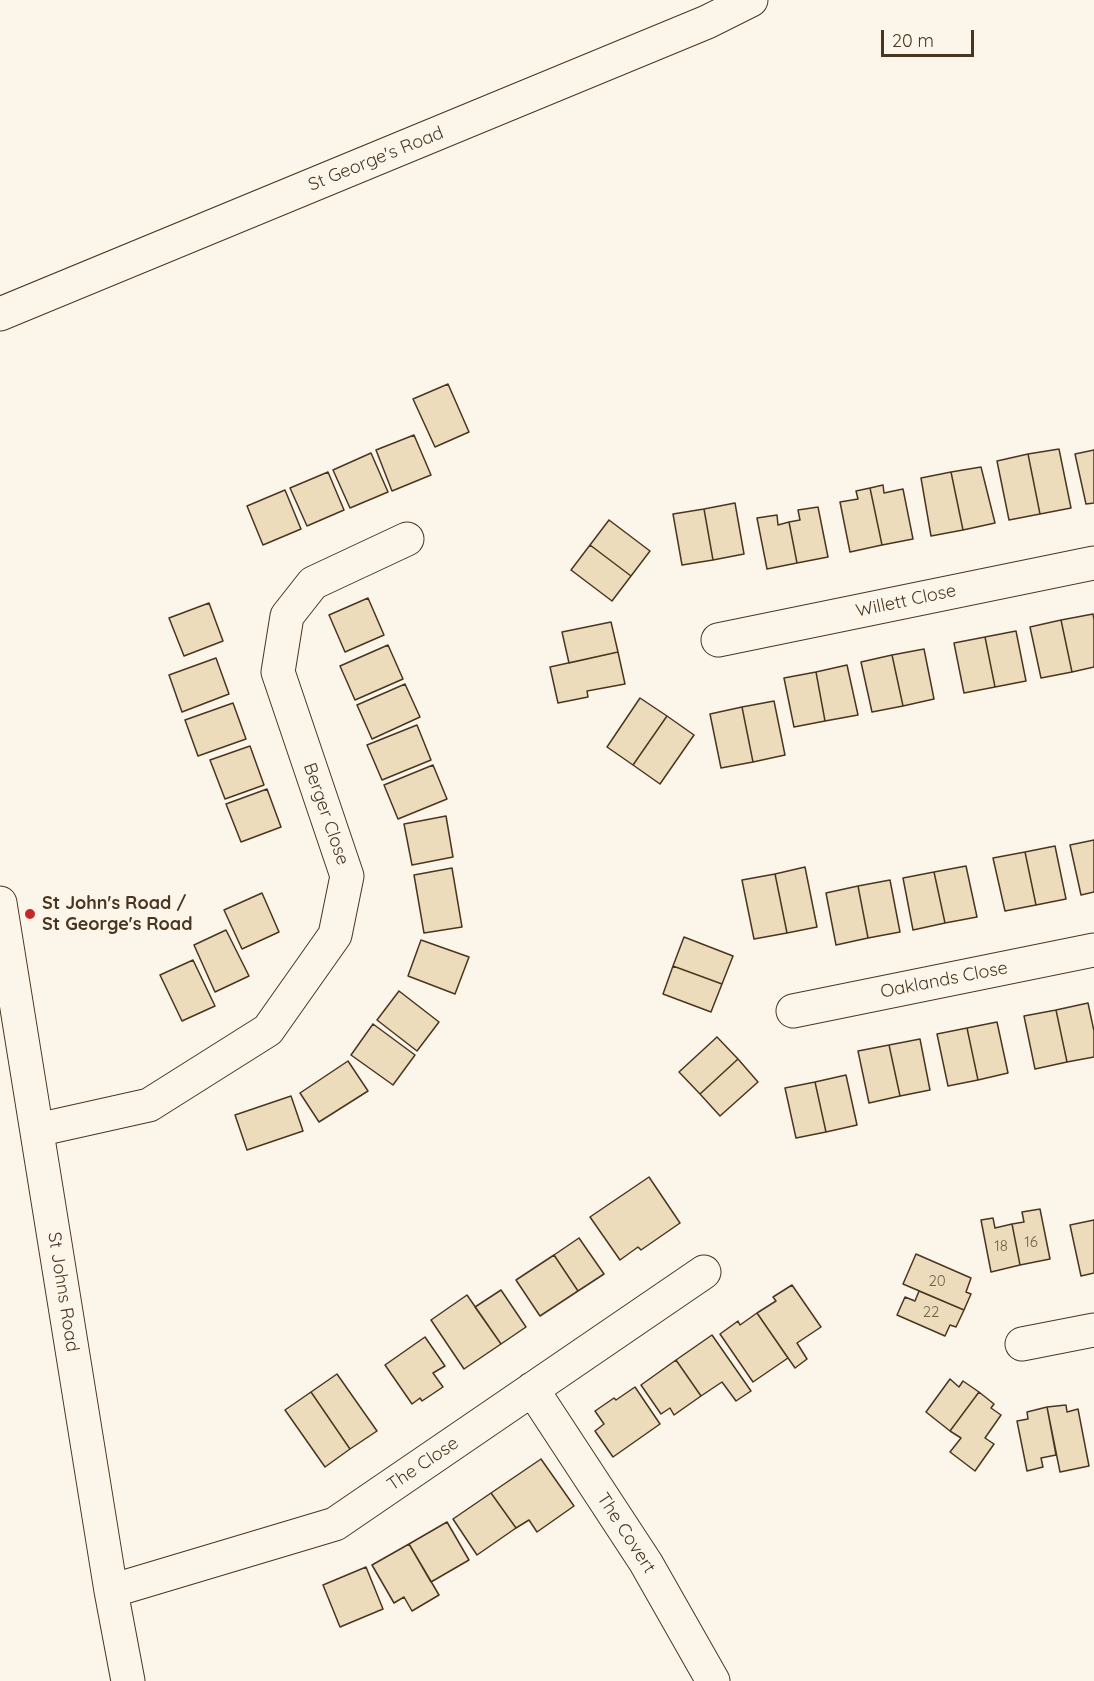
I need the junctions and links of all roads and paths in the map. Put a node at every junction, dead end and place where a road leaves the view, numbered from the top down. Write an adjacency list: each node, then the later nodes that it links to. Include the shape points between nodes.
1 (751, 0): 2 (street, St George's Road)
2 (0, 314)
3 (407, 539): 9 (street, Berger Close, via 313,582 287,616 278,672 347,876 335,935 268,1030 149,1105)
4 (1094, 563): 5 (street, Willett Close)
5 (718, 640)
6 (0, 903): 9 (street, St Johns Road)
7 (1094, 950): 8 (street, Oaklands Close)
8 (793, 1011)
9 (37, 1130): 14 (street, St Johns Road)
10 (704, 1272): 13 (street, The Close)
11 (1094, 1330): 12 (street)
12 (1022, 1344)
13 (532, 1389): 14 (street, The Close, via 335,1524); 16 (street, The Covert, via 645,1563)
14 (111, 1590): 15 (street, St Johns Road)
15 (128, 1681)
16 (713, 1681)

